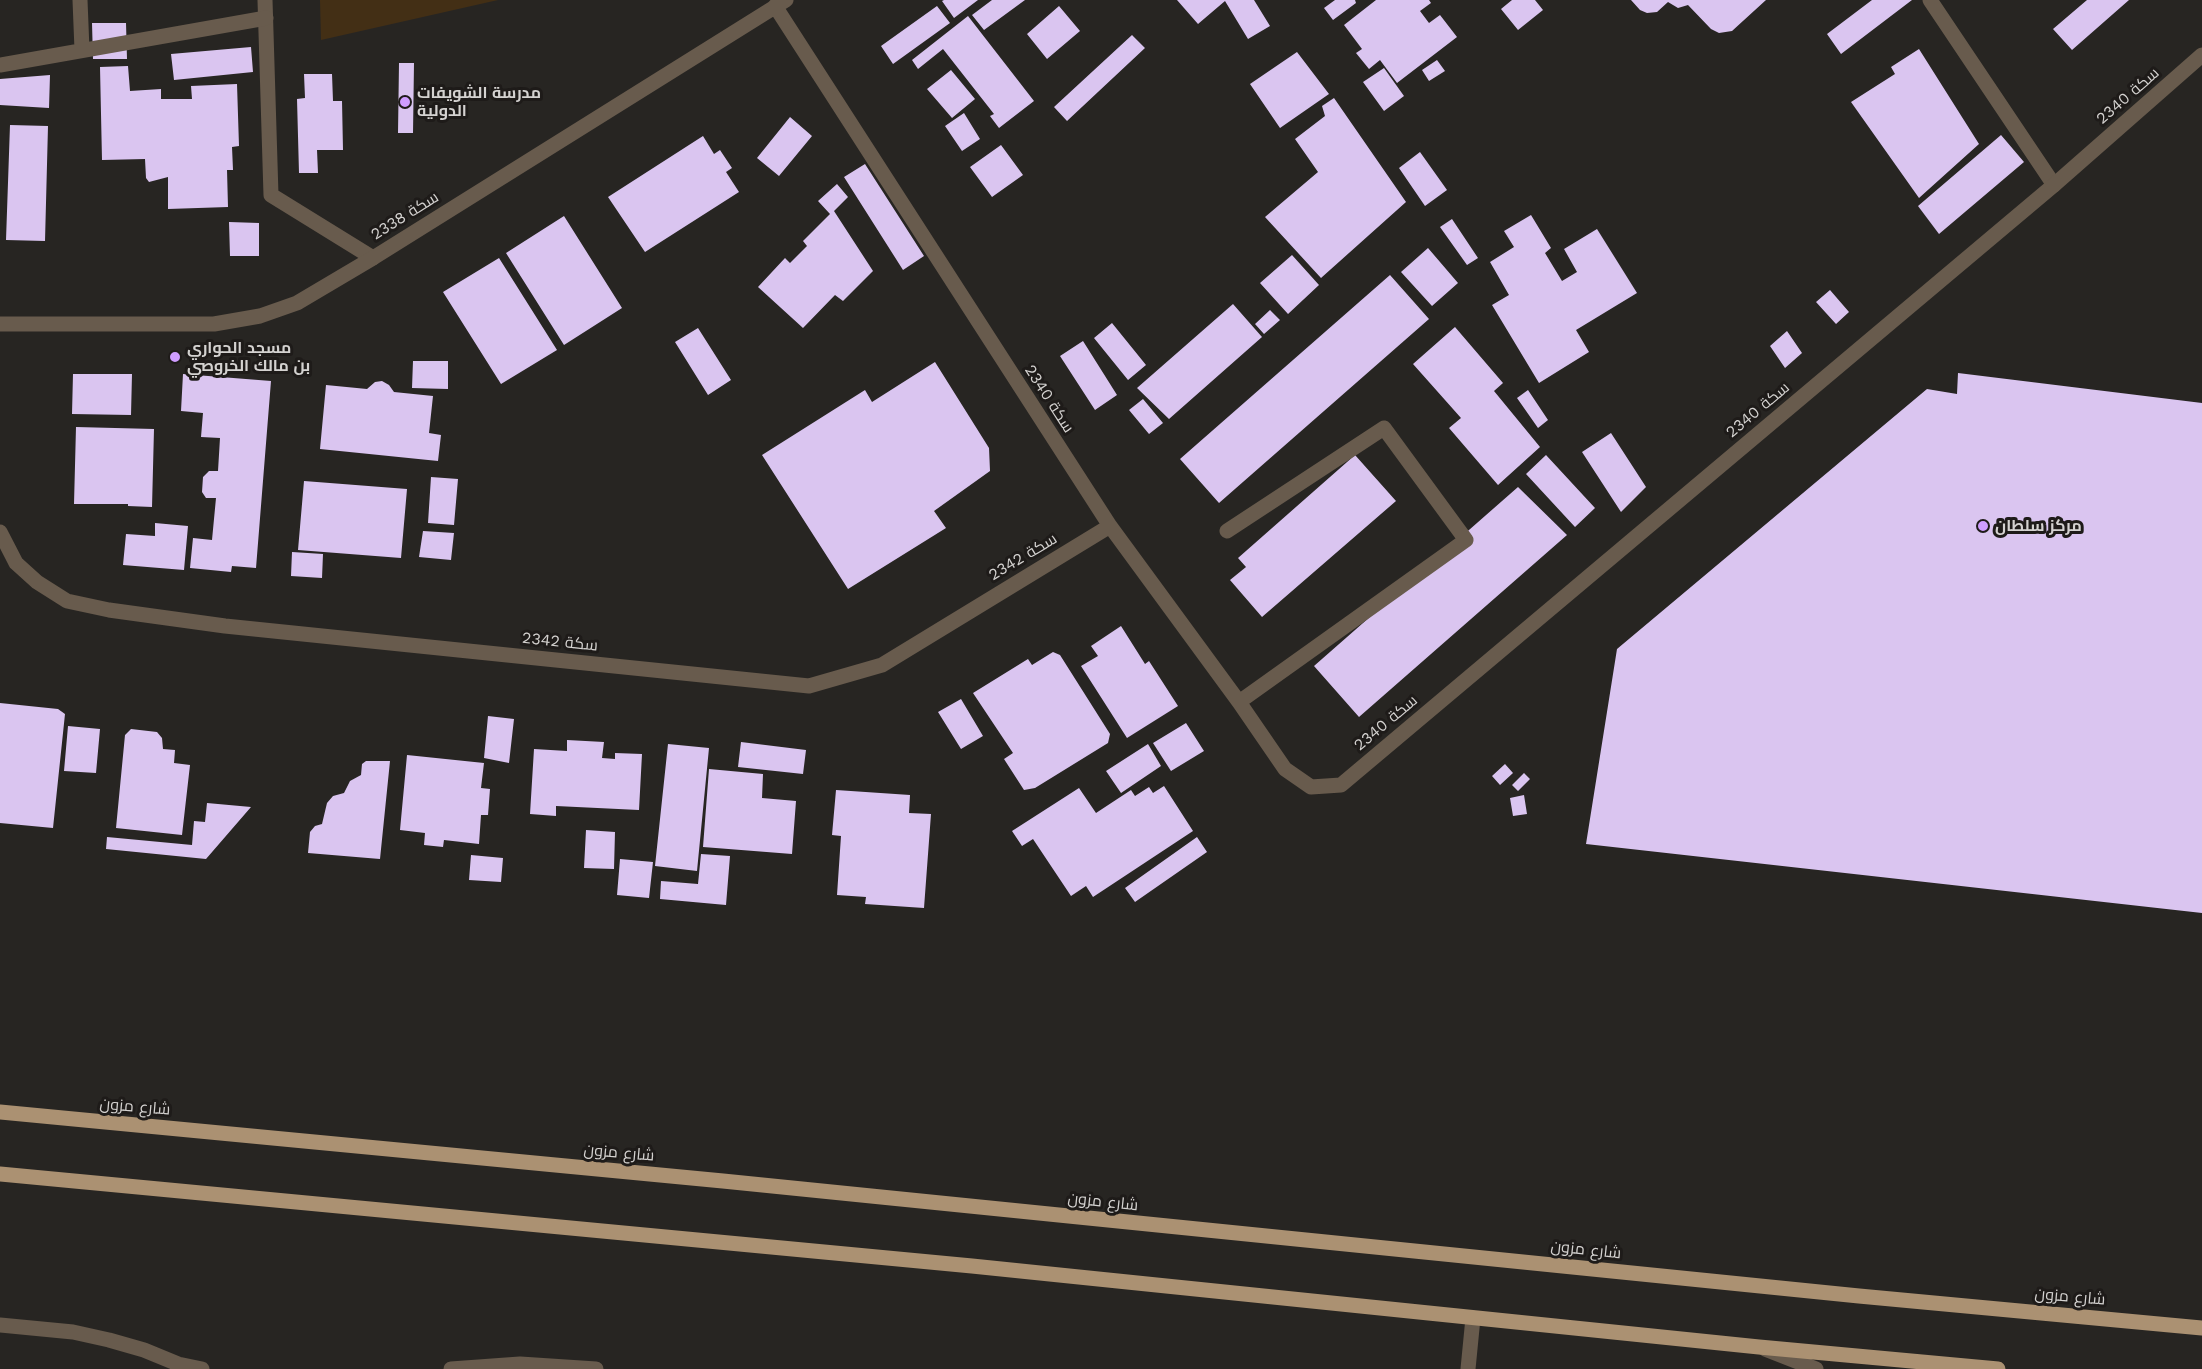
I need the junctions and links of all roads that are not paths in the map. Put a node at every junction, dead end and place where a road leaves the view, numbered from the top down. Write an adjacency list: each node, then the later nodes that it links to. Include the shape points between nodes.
1 (80, 0): 6 (street)
2 (266, 0): 5 (street)
3 (1930, 0): 9 (street)
4 (781, 3): 10 (street, سكة 2338); 12 (street, سكة 2340)
5 (266, 18): 6 (street); 10 (street, via 271,195)
6 (82, 50): 8 (street)
7 (2202, 55): 9 (street, سكة 2340)
8 (0, 65)
9 (2054, 185): 15 (street, سكة 2340, via 1341,785 1311,787 1285,770)
10 (373, 258): 11 (street, سكة 2338, via 297,303 260,316 214,324)
11 (0, 324)
12 (1110, 526): 14 (street, سكة 2342, via 882,664 809,686 225,626 109,610 67,601 37,582 16,563); 15 (street, سكة 2340)
13 (1227, 531): 15 (street, via 1384,428 1466,540)
14 (0, 532)
15 (1239, 702)
16 (0, 1112): 20 (main road, شارع مزون)
17 (0, 1174): 18 (main road, via 972,1266)
18 (1473, 1318): 21 (main road); 25 (street)
19 (0, 1325): 22 (street, via 73,1332)
20 (2202, 1328)
21 (1759, 1347): 26 (street); 27 (main road)
22 (202, 1369)
23 (451, 1369): 24 (street, via 520,1364)
24 (596, 1369)
25 (1468, 1369)
26 (1816, 1369)
27 (1998, 1369)

